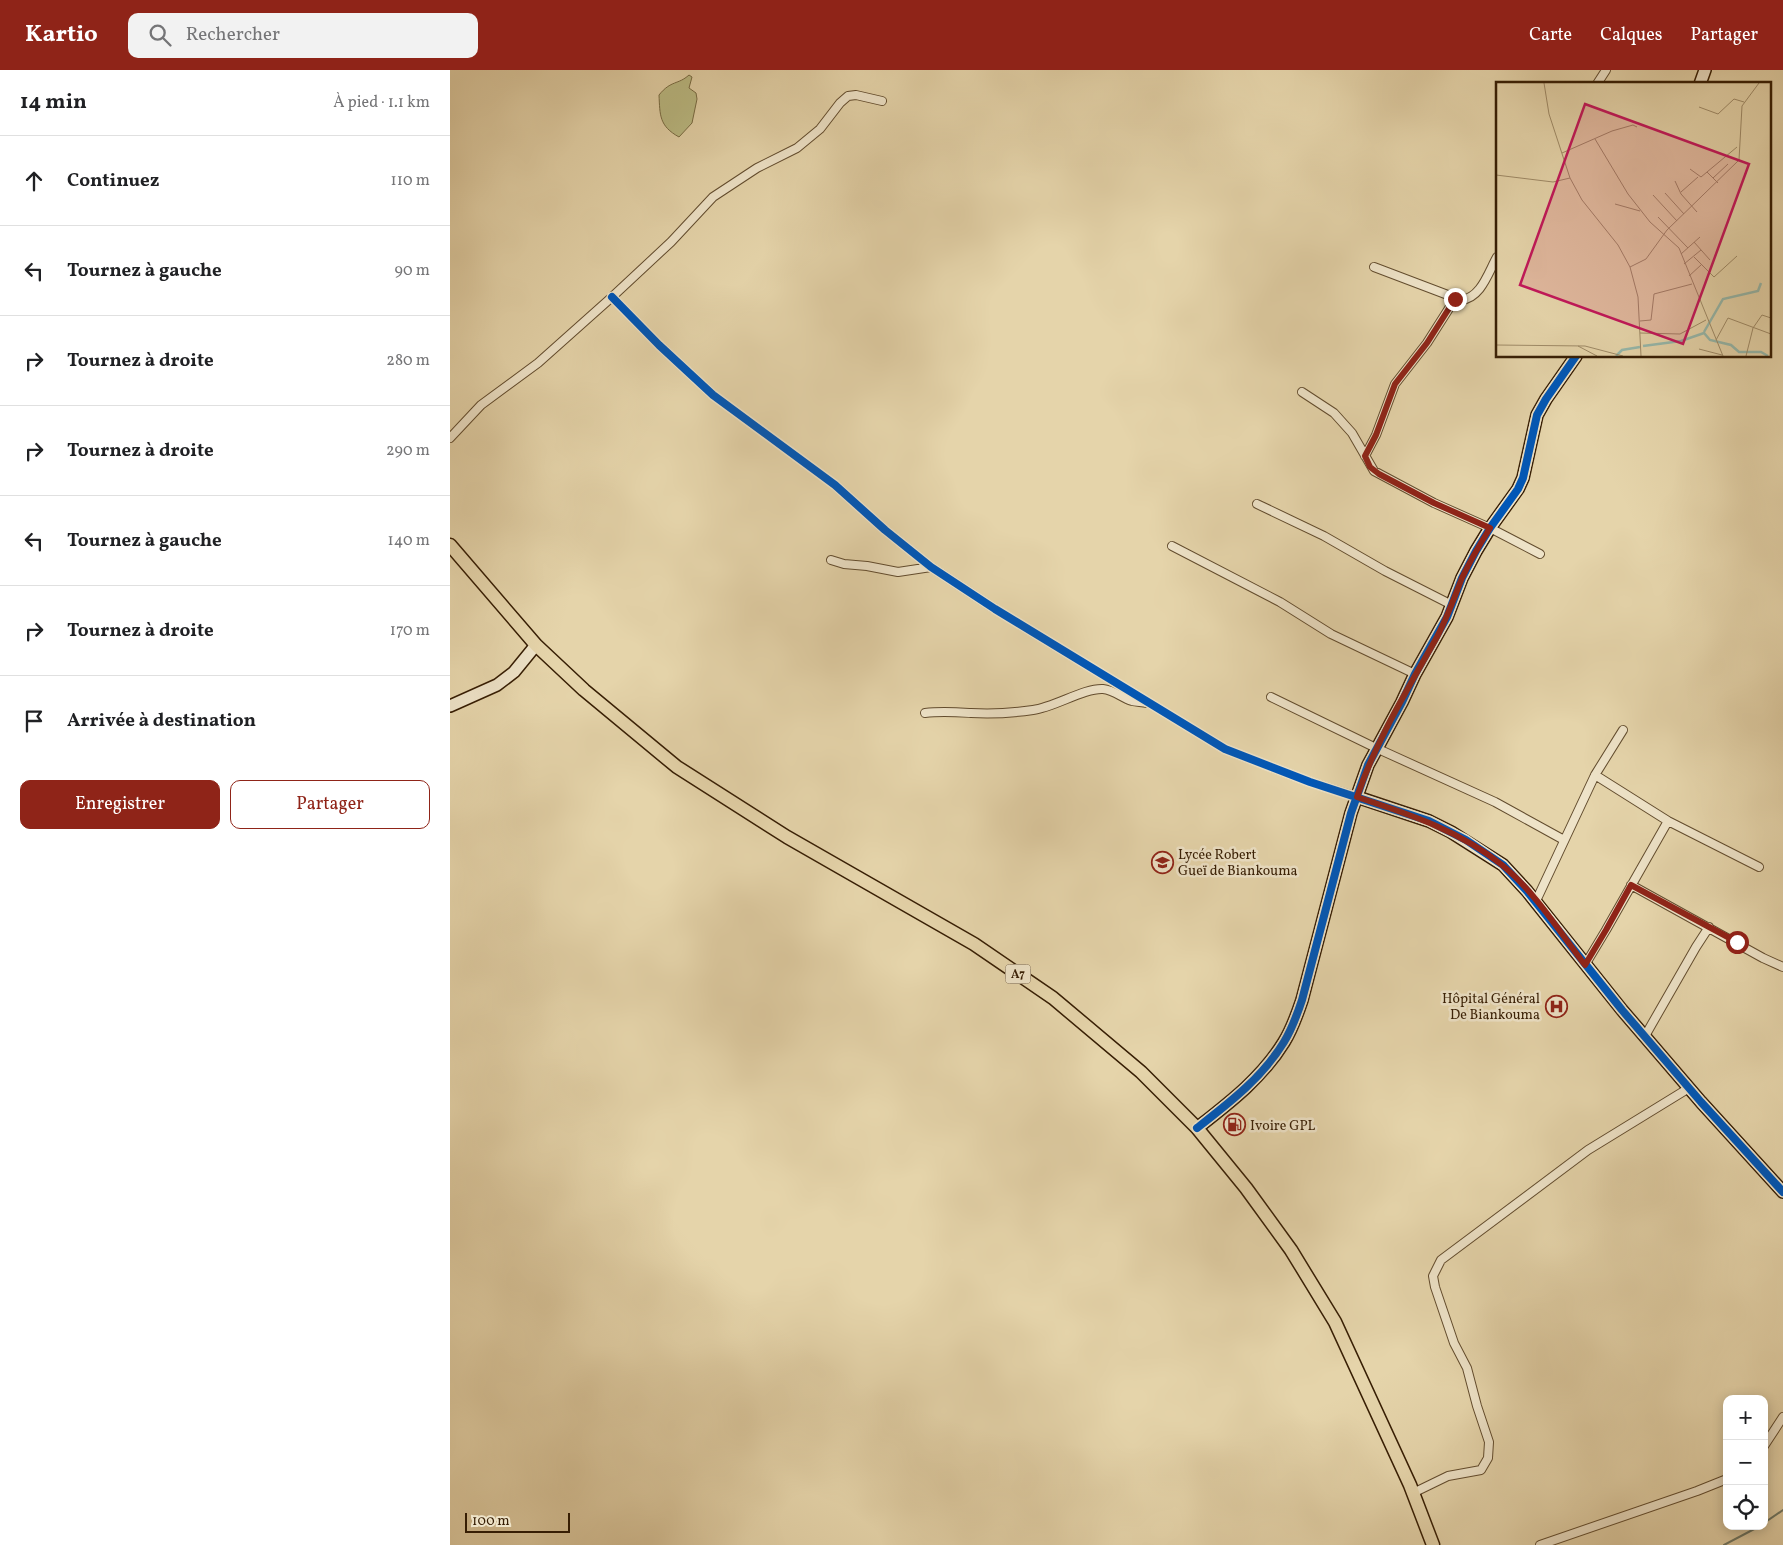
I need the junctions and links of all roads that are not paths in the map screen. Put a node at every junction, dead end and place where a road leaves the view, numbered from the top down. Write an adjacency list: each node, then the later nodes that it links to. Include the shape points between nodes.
1 (1606, 70): 3 (street)
2 (1705, 70): 4 (street)
3 (1598, 82)
4 (1701, 82)
5 (882, 100): 8 (street, via 848,96 820,129 797,148 757,168 713,197)
6 (1496, 259): 9 (street, via 1473,297)
7 (1374, 267): 9 (street)
8 (612, 297): 12 (street, via 538,363 481,405); 20 (street, via 713,395 835,485)
9 (1455, 299): 13 (street, via 1395,384)
10 (1575, 358): 15 (street, via 1541,407 1534,424 1524,478)
11 (1302, 392): 13 (street, via 1334,413 1352,433)
12 (450, 438)
13 (1365, 456): 15 (street, via 1374,471 1386,478)
14 (1257, 504): 21 (street)
15 (1490, 528): 18 (street); 21 (street, via 1462,578)
16 (450, 545): 22 (main road, A7)
17 (1172, 546): 23 (street, via 1280,602 1331,634)
18 (1540, 554)
19 (831, 560): 20 (street, via 898,572)
20 (931, 567): 25 (street)
21 (1452, 605): 23 (street)
22 (536, 645): 26 (street, via 514,672 497,685); 42 (main road, A7, via 677,768 787,837 974,944 1053,998 1141,1072)
23 (1415, 674): 29 (street)
24 (1271, 697): 29 (street)
25 (1149, 703): 27 (street, via 1132,701 1102,689 1035,710); 31 (street, via 1225,749)
26 (450, 706)
27 (925, 713)
28 (1623, 730): 30 (street)
29 (1376, 748): 31 (street); 33 (street, via 1495,802)
30 (1595, 776): 32 (street); 33 (street)
31 (1357, 797): 36 (street, via 1429,821 1459,836 1503,865); 42 (street, via 1305,992 1291,1028 1277,1052 1250,1084)
32 (1668, 821): 34 (street); 35 (street)
33 (1564, 840): 36 (street)
34 (1759, 868)
35 (1631, 885): 37 (street); 38 (street)
36 (1536, 901): 38 (street)
37 (1709, 927): 39 (street); 40 (street)
38 (1585, 965): 40 (street)
39 (1783, 966)
40 (1645, 1036): 41 (street)
41 (1689, 1088): 43 (street); 47 (street, via 1588,1150 1442,1260 1433,1276 1435,1288 1454,1343 1467,1368 1489,1442 1488,1458 1481,1470 1448,1476)
42 (1196, 1128): 47 (main road, A7, via 1246,1188 1291,1250 1335,1322)
43 (1783, 1192)
44 (1783, 1417): 45 (street)
45 (1768, 1440)
46 (1723, 1481): 49 (street)
47 (1413, 1493): 48 (main road, A7)
48 (1433, 1545)
49 (1540, 1545)

